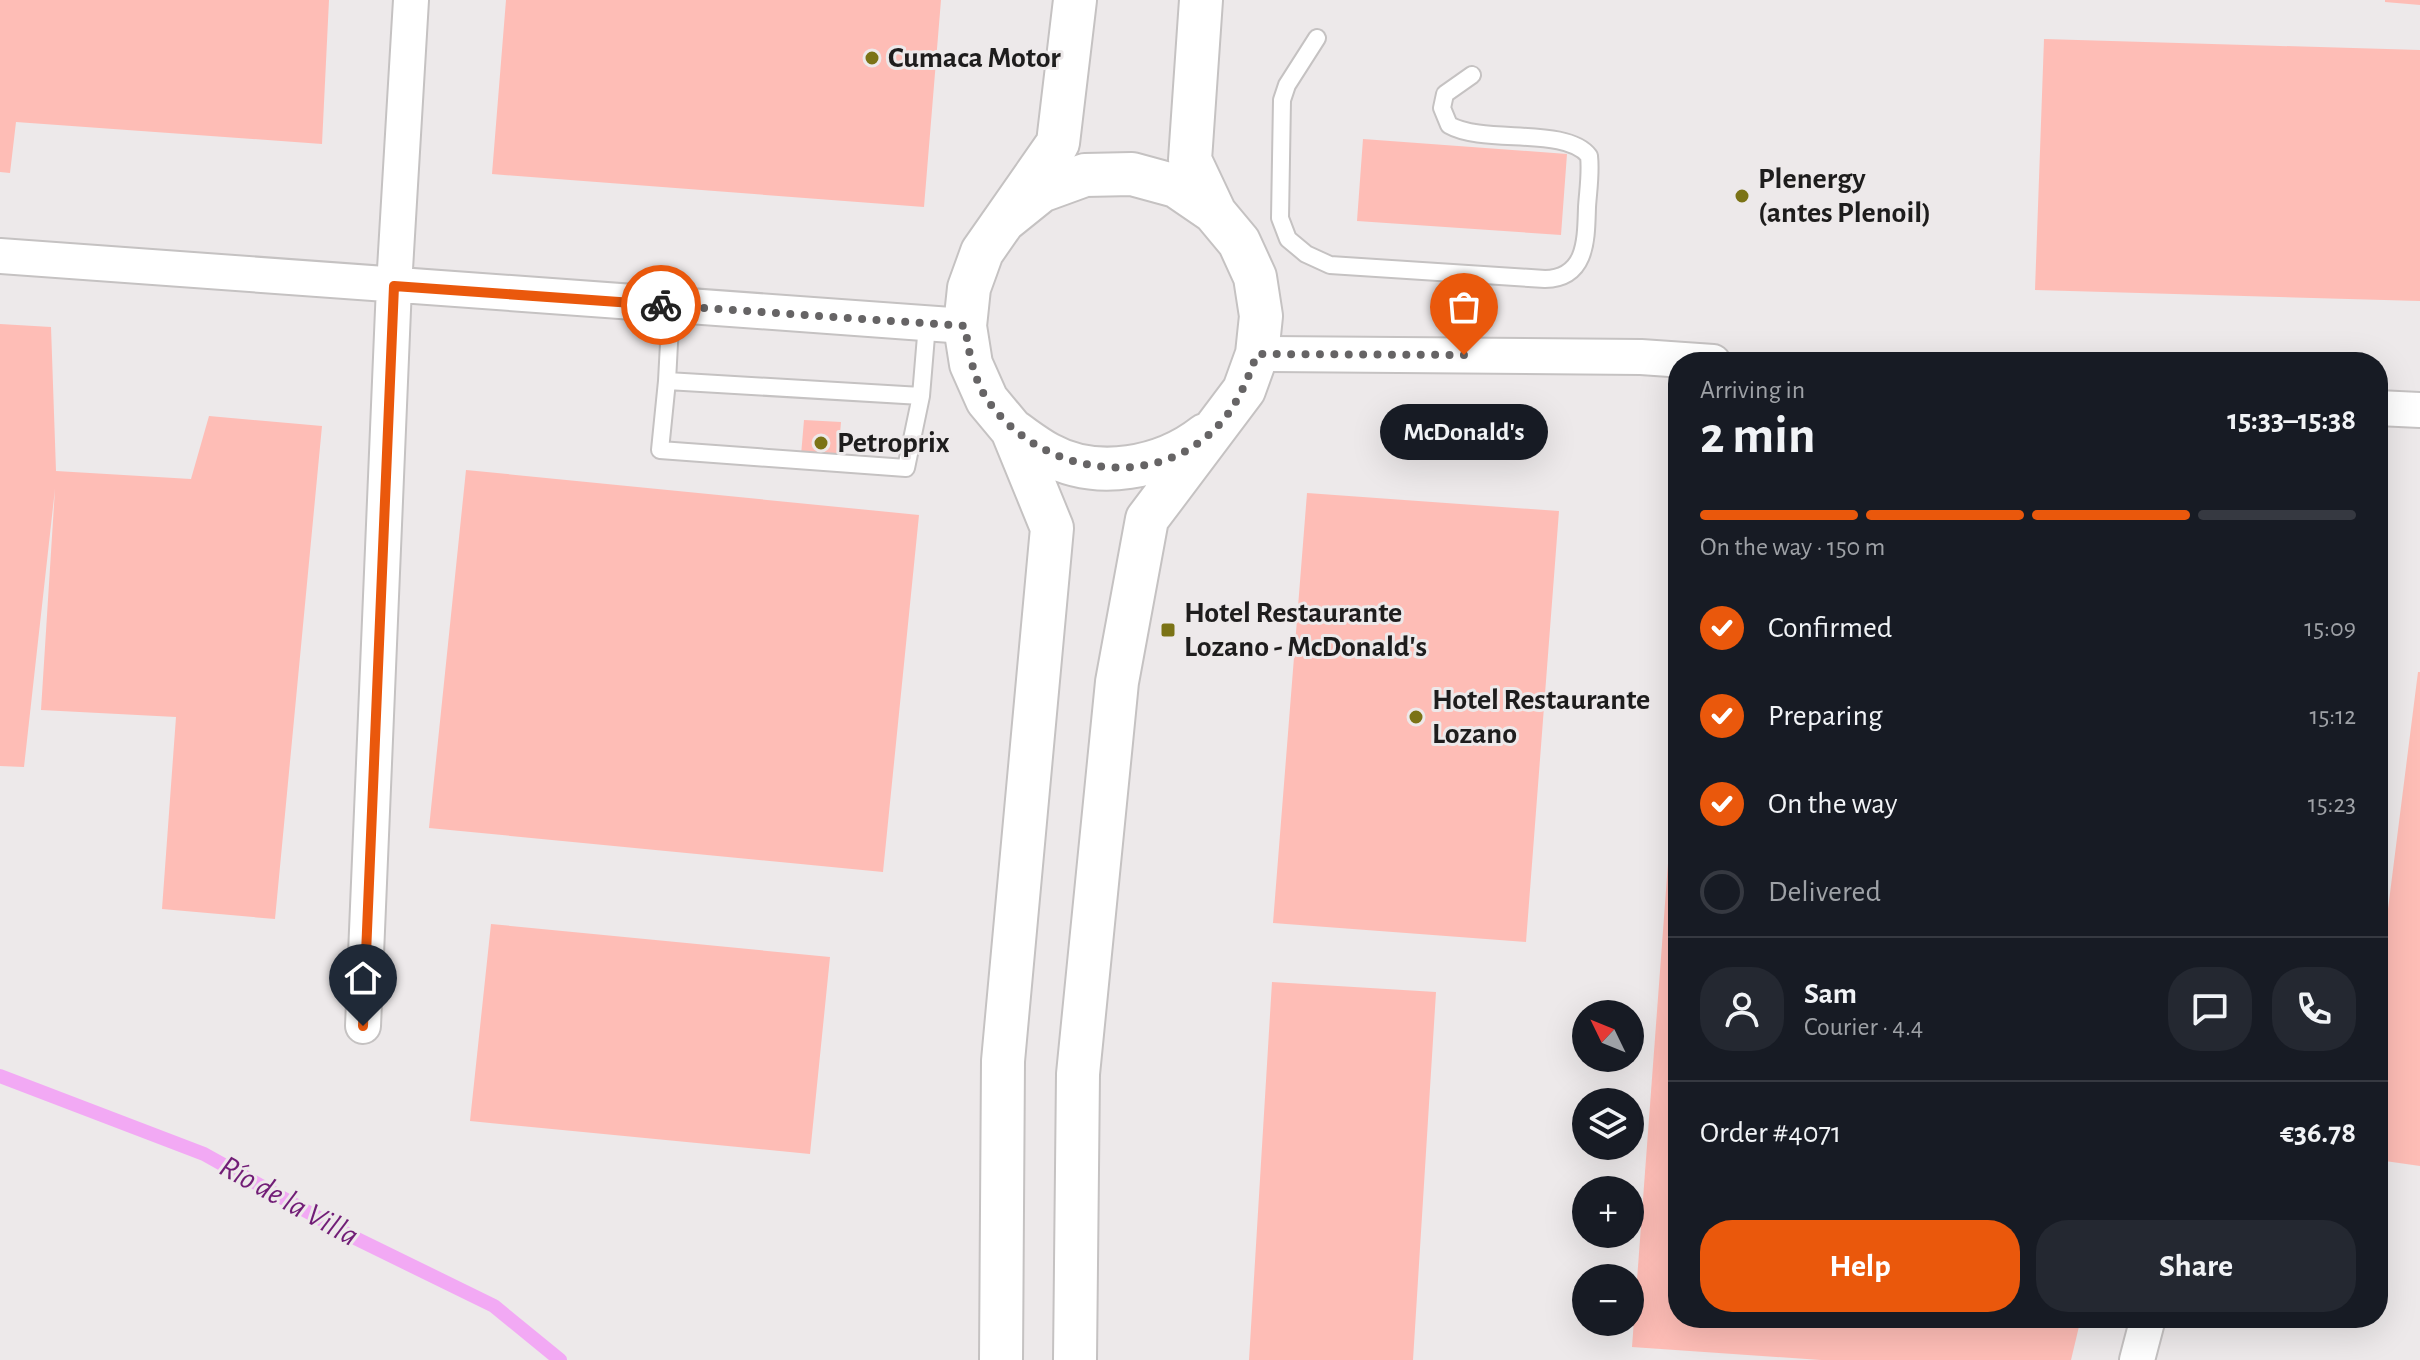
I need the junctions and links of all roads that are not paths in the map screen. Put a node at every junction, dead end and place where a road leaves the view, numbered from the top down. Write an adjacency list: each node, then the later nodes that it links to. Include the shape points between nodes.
1 (411, 0): 9 (street)
2 (1075, 0): 7 (street, via 1058,143)
3 (1201, 0): 6 (street, via 1190,160)
4 (1317, 38): 5 (lane, via 1282,100 1280,218 1296,247 1330,265 1564,277 1578,264 1585,246 1589,156 1575,144 1468,132 1449,125 1442,108 1445,94)
5 (1472, 75)
6 (1214, 212): 7 (street, via 1176,186 1132,174 1085,175 1041,191); 12 (street, via 1239,242 1255,277 1261,316)
7 (1005, 220): 11 (street, via 982,252 969,288)
8 (0, 256): 9 (street)
9 (394, 286): 10 (street); 20 (street)
10 (671, 306): 11 (street); 14 (lane)
11 (946, 325): 15 (lane); 19 (street, via 987,400)
12 (1257, 354): 13 (street); 18 (street, via 1244,390)
13 (1668, 360)
14 (667, 381): 15 (lane); 15 (lane, via 660,450 906,468)
15 (921, 396)
16 (2388, 408): 17 (street)
17 (2420, 410)
18 (1222, 422): 19 (street, via 1185,450 1141,466 1094,468 1050,455); 23 (street, via 1147,519 1117,682 1078,1074)
19 (1012, 430): 22 (street, via 1052,528 1003,1061)
20 (363, 1026)
21 (2145, 1328): 24 (street)
22 (1001, 1360)
23 (1075, 1360)
24 (2137, 1360)

